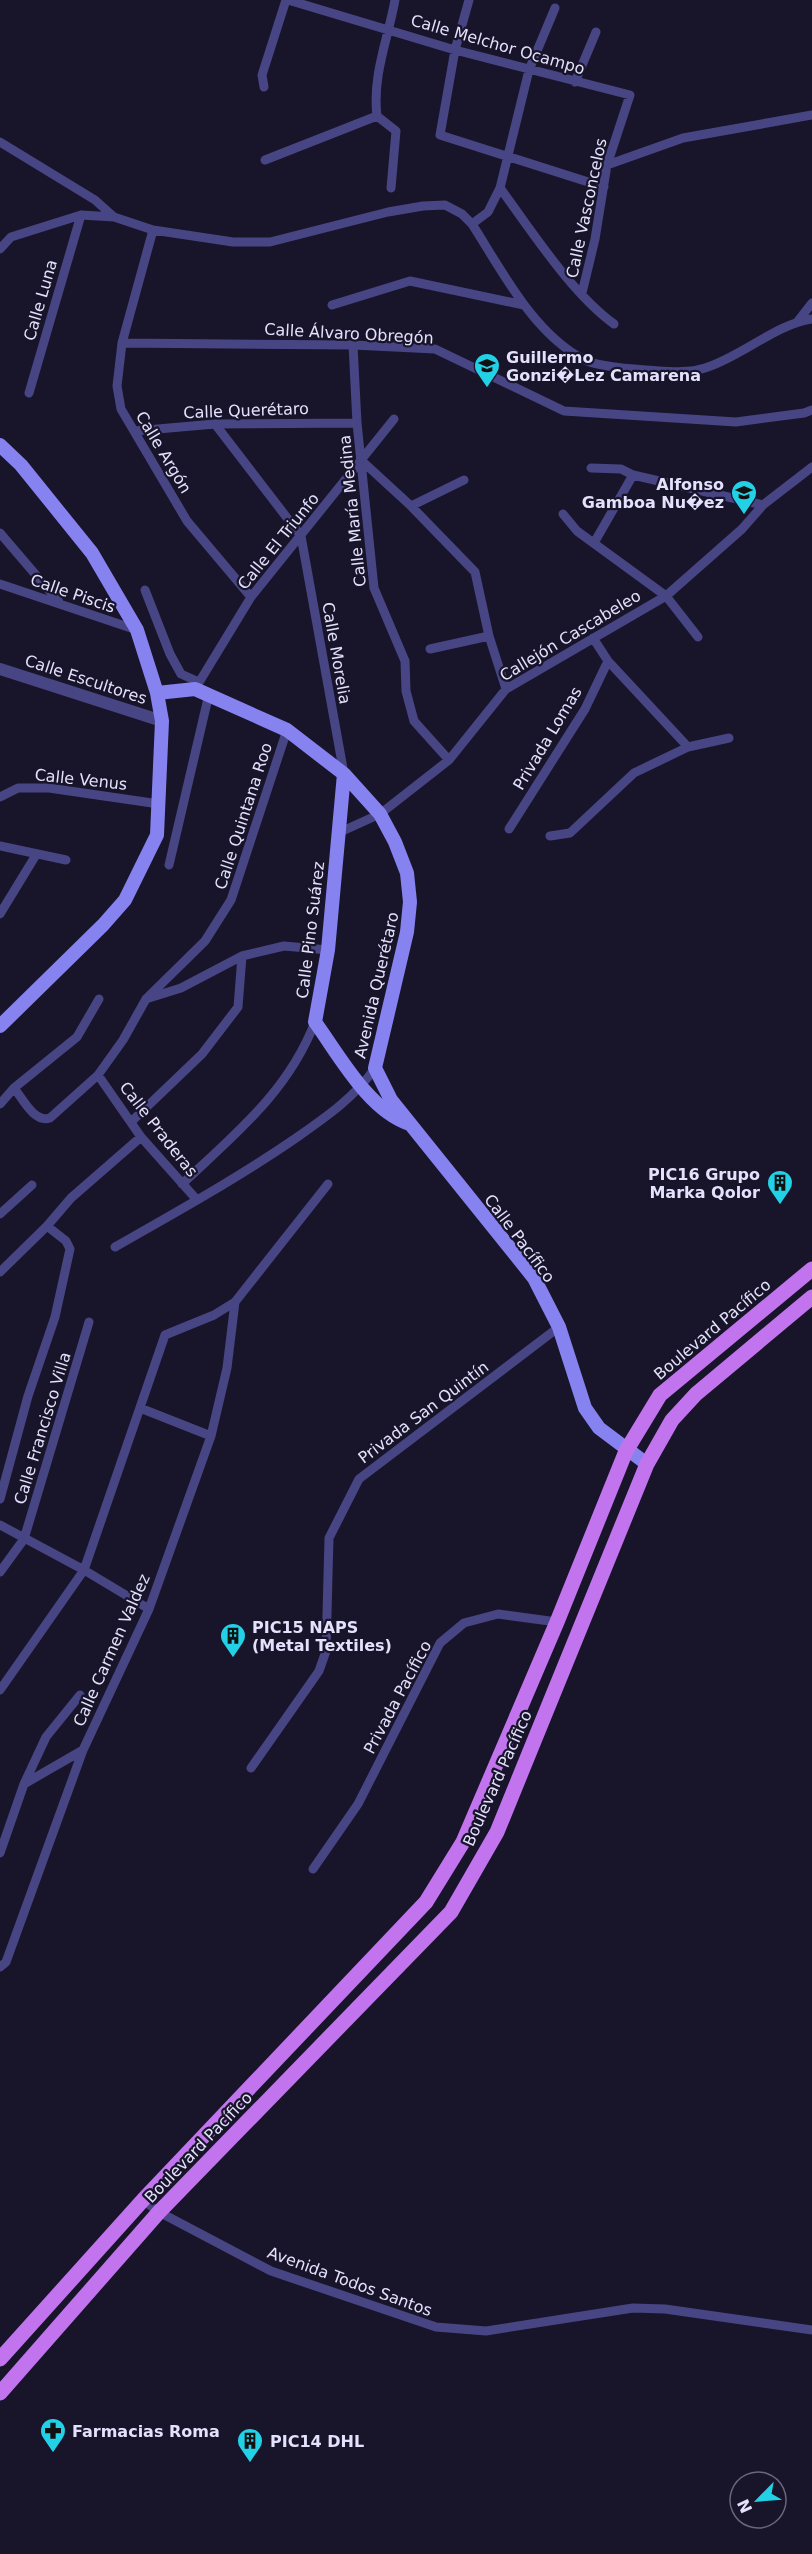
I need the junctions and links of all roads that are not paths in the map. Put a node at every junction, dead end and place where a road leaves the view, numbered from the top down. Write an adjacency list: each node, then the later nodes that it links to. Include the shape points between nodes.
1 (287, 0): 5 (street, Calle Melchor Ocampo); 10 (street, via 262,75)
2 (395, 0): 5 (street)
3 (469, 0): 7 (street)
4 (555, 8): 8 (street)
5 (390, 29): 7 (street, Calle Melchor Ocampo); 13 (street, via 375,87)
6 (596, 32): 9 (street)
7 (455, 50): 8 (street, Calle Melchor Ocampo); 15 (street, via 440,135)
8 (529, 70): 9 (street, Calle Melchor Ocampo); 15 (street)
9 (575, 82): 11 (street, Calle Melchor Ocampo)
10 (264, 87)
11 (630, 95): 17 (street, Calle Vasconcelos)
12 (812, 115): 17 (street, via 683,138)
13 (377, 116): 16 (street); 19 (street, via 396,131)
14 (0, 142): 22 (street, via 95,200)
15 (507, 156): 18 (street); 20 (street)
16 (265, 160)
17 (607, 165): 18 (street, Calle Vasconcelos)
18 (604, 187): 28 (street, Calle Vasconcelos)
19 (391, 188)
20 (500, 188): 23 (street, via 488,212); 28 (street)
21 (81, 215): 22 (street); 26 (street); 37 (street, Calle Luna)
22 (114, 217): 24 (street)
23 (472, 224): 24 (street, via 445,205 388,212 270,242 233,242); 30 (street)
24 (153, 230): 35 (street, Calle Argón)
25 (0, 233): 26 (street)
26 (11, 237): 27 (street)
27 (0, 249)
28 (582, 293): 34 (street, via 596,311)
29 (812, 303): 33 (street)
30 (524, 304): 31 (street, via 410,281); 33 (street, via 560,344 585,361 634,369 703,369)
31 (332, 305)
32 (812, 319): 33 (street)
33 (798, 321)
34 (614, 324)
35 (122, 342): 36 (street, Calle Álvaro Obregón); 42 (street, Calle Argón, via 117,386 121,409)
36 (353, 345): 38 (street, Calle Álvaro Obregón, via 435,349 564,411 736,422); 40 (street, Calle María Medina)
37 (29, 393)
38 (812, 410)
39 (394, 419): 44 (street, Calle El Triunfo)
40 (357, 423): 41 (street, Calle Querétaro); 44 (street, Calle María Medina)
41 (215, 424): 42 (street, Calle Querétaro); 53 (street)
42 (135, 431): 58 (street, Calle Argón, via 188,521)
43 (0, 445): 60 (main road, via 21,465 92,553)
44 (362, 460): 49 (street); 53 (street, Calle El Triunfo); 75 (street, Calle María Medina, via 374,588 405,660 406,691 414,721)
45 (812, 467): 50 (street, Callejón Cascabeleo)
46 (591, 468): 47 (street, via 621,469)
47 (633, 475): 50 (street); 54 (street)
48 (464, 480): 49 (street)
49 (411, 506): 61 (street, via 475,572)
50 (763, 506): 57 (street, Callejón Cascabeleo)
51 (563, 514): 54 (street)
52 (0, 533): 59 (street)
53 (301, 536): 58 (street, Calle El Triunfo); 76 (street, Calle Morelia)
54 (594, 543): 57 (street)
55 (0, 584): 59 (street, Calle Piscis)
56 (145, 590): 67 (street, via 170,654 181,674)
57 (666, 596): 62 (street); 63 (street, Callejón Cascabeleo)
58 (251, 597): 67 (street, Calle El Triunfo)
59 (60, 604): 60 (street, Calle Piscis)
60 (137, 630): 69 (main road)
61 (489, 636): 64 (street); 68 (street)
62 (698, 637)
63 (593, 638): 65 (street); 68 (street, Callejón Cascabeleo)
64 (430, 649)
65 (608, 661): 74 (street); 80 (street, Privada Lomas, via 585,709)
66 (0, 669): 71 (street, Calle Escultores)
67 (197, 686): 69 (main road, Avenida Querétaro); 70 (main road, Avenida Querétaro)
68 (506, 689): 75 (street, Callejón Cascabeleo)
69 (157, 693): 71 (main road)
70 (208, 694): 72 (main road, Avenida Querétaro); 86 (street)
71 (162, 721): 78 (main road)
72 (287, 730): 76 (main road, Avenida Querétaro); 91 (street, Calle Quintana Roo, via 231,900 206,941)
73 (729, 738): 74 (street)
74 (688, 747): 82 (street, via 634,773 570,833)
75 (449, 760): 79 (street, Callejón Cascabeleo)
76 (344, 774): 79 (main road, Avenida Querétaro); 81 (main road, Calle Pino Suárez)
77 (0, 797): 78 (street, Calle Venus, via 18,788 49,788)
78 (159, 804): 93 (main road, via 157,835 125,900)
79 (380, 814): 81 (street, Callejón Cascabeleo); 94 (main road, Avenida Querétaro, via 407,873 410,902 407,932)
80 (509, 829)
81 (338, 833): 88 (main road, Calle Pino Suárez)
82 (550, 836)
83 (0, 846): 84 (street)
84 (36, 855): 85 (street); 87 (street)
85 (66, 860)
86 (169, 865)
87 (0, 914)
88 (328, 951): 89 (street, via 284,946); 92 (main road, Calle Pino Suárez)
89 (242, 956): 91 (street, via 181,988); 99 (street, via 238,1007 202,1054)
90 (99, 999): 97 (street, via 77,1037)
91 (146, 999): 95 (street, Calle Quintana Roo)
92 (315, 1022): 96 (main road, Calle Pacífico); 102 (street, Calle Pino Suárez, via 304,1050 266,1104)
93 (0, 1026)
94 (375, 1068): 96 (street, Avenida Querétaro); 100 (main road, Calle Pacífico, via 391,1100)
95 (98, 1075): 97 (street, Calle Quintana Roo, via 50,1118 44,1119 37,1117); 99 (street, Calle Praderas)
96 (362, 1087): 100 (main road, Calle Pacífico, via 394,1119); 105 (street, Avenida Querétaro, via 336,1111 269,1158)
97 (14, 1088): 98 (street)
98 (0, 1104)
99 (130, 1122): 101 (street, Calle Praderas)
100 (410, 1124): 114 (main road, Calle Pacífico, via 534,1278)
101 (141, 1137): 102 (street, Calle Praderas); 107 (street, via 71,1198)
102 (182, 1184): 105 (street, Calle Praderas)
103 (328, 1184): 112 (street)
104 (32, 1185): 106 (street)
105 (198, 1200): 108 (street)
106 (0, 1214)
107 (47, 1226): 110 (street); 119 (street, via 70,1249 55,1317)
108 (115, 1247)
109 (812, 1269): 117 (main road, Boulevard Pacífico, via 660,1395)
110 (0, 1272)
111 (812, 1297): 118 (main road, Boulevard Pacífico, via 696,1394 672,1420)
112 (235, 1302): 115 (street, via 165,1335); 116 (street, Calle Carmen Valdez)
113 (89, 1322): 121 (street, Calle Francisco Villa)
114 (559, 1328): 117 (main road, Calle Pacífico, via 585,1408 599,1428); 129 (street, Privada San Quintín, via 359,1479 329,1538 326,1651 319,1671)
115 (140, 1407): 116 (street); 122 (street)
116 (212, 1436): 124 (street, Calle Carmen Valdez)
117 (626, 1450): 118 (main road, Calle Pacífico); 125 (main road, Boulevard Pacífico)
118 (647, 1464): 135 (main road, Boulevard Pacífico, via 497,1832 451,1912)
119 (0, 1499)
120 (0, 1525): 121 (street)
121 (24, 1539): 122 (street); 123 (street, Calle Francisco Villa)
122 (84, 1570): 124 (street); 126 (street)
123 (0, 1572)
124 (149, 1609): 128 (street, Calle Carmen Valdez)
125 (557, 1623): 132 (street, Privada Pacífico, via 498,1614 464,1623 441,1643 358,1804); 134 (main road, Boulevard Pacífico, via 463,1842 426,1902)
126 (0, 1690)
127 (80, 1695): 130 (street, via 46,1737)
128 (83, 1750): 130 (street); 133 (street, Calle Carmen Valdez, via 6,1962)
129 (251, 1768)
130 (24, 1784): 131 (street)
131 (0, 1852)
132 (313, 1869)
133 (0, 1967)
134 (142, 2200): 135 (street, Avenida Todos Santos); 137 (main road, Boulevard Pacífico)
135 (159, 2212): 136 (street, Avenida Todos Santos, via 271,2271 436,2327 486,2331 633,2308); 138 (main road, Boulevard Pacífico)
136 (812, 2330)
137 (0, 2359)
138 (0, 2393)

